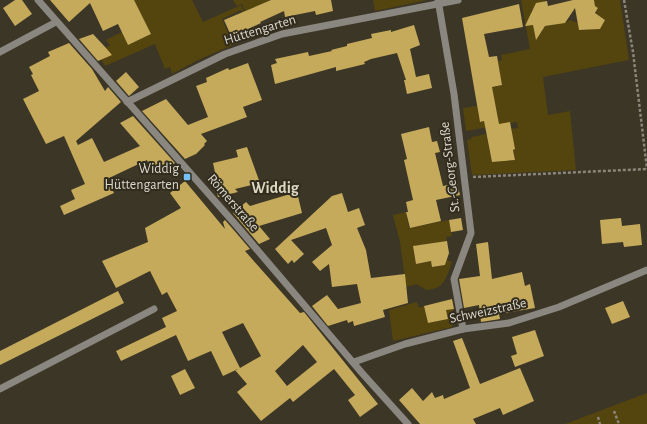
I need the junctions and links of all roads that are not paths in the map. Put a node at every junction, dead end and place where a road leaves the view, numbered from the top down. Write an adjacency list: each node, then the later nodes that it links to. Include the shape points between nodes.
1 (38, 0): 4 (street, Römerstraße)
2 (458, 0): 3 (street, Hüttengarten)
3 (438, 2): 6 (street, Hüttengarten, via 282,34 225,54); 9 (street, St.-Georg-Straße, via 454,94 471,233 454,279)
4 (56, 22): 5 (street); 6 (street, Römerstraße)
5 (0, 52)
6 (127, 102): 10 (street, Römerstraße)
7 (647, 270): 9 (street, Schweizstraße, via 559,307 508,323)
8 (154, 309): 11 (street)
9 (464, 329): 10 (street, Schweizstraße, via 404,344)
10 (354, 362): 12 (street, Römerstraße)
11 (0, 389)
12 (408, 424)

